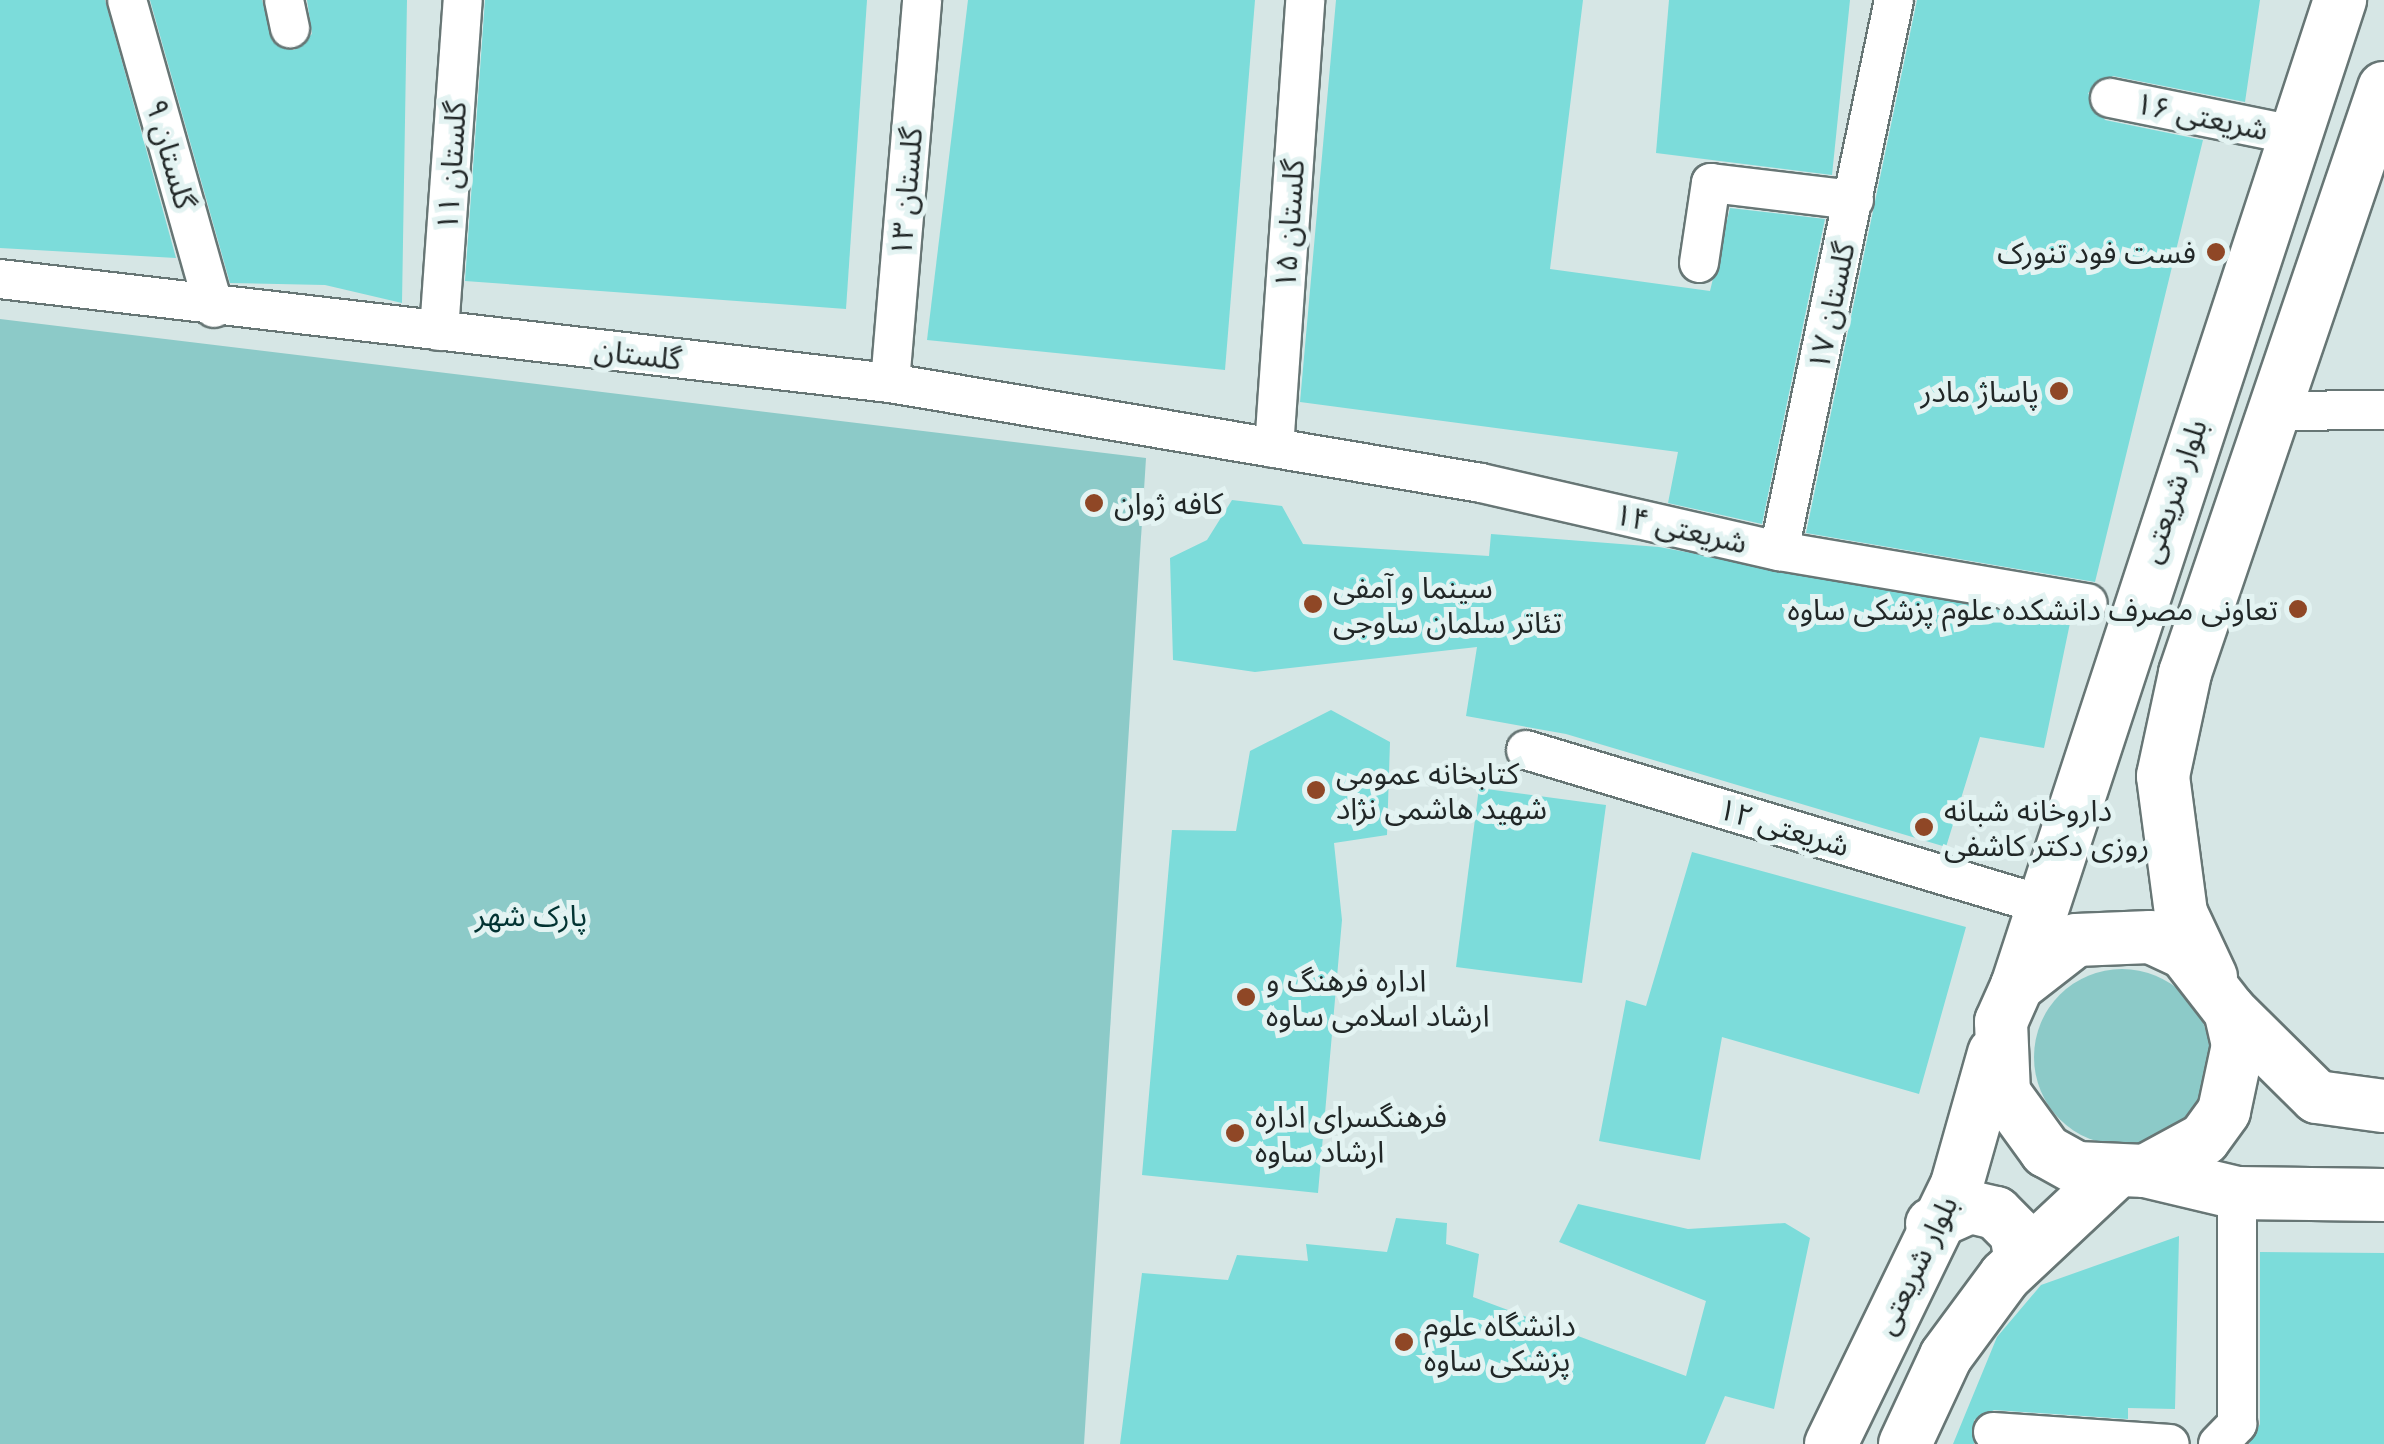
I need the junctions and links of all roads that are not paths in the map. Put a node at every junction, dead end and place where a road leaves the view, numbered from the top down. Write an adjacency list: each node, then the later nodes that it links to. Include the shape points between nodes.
1 (127, 0): 13 (street, گلستان ۹)
2 (463, 0): 14 (street, گلستان ۱۱)
3 (922, 0): 15 (street, گلستان ۱۳)
4 (1305, 0): 18 (street, گلستان ۱۵)
5 (1894, 0): 10 (street, گلستان ۱۷)
6 (2340, 0): 9 (main road, بلوار شریعتی)
7 (2384, 88): 17 (main road)
8 (2110, 98): 9 (street, شریعتی ۱۶)
9 (2294, 135): 22 (main road, بلوار شریعتی)
10 (1854, 200): 11 (street, via 1711,183); 19 (street, گلستان ۱۷)
11 (1699, 263)
12 (0, 280): 13 (street, گلستان)
13 (214, 308): 14 (street, گلستان)
14 (440, 332): 15 (street, گلستان)
15 (890, 383): 18 (street, گلستان)
16 (2384, 410): 17 (street)
17 (2280, 411): 23 (main road, via 2185,673 2163,776 2182,913)
18 (1274, 448): 19 (street, شریعتی ۱۴, via 1481,483)
19 (1780, 551): 20 (street, شریعتی ۱۴)
20 (2088, 603)
21 (1526, 750): 22 (street, شریعتی ۱۲)
22 (2042, 906): 24 (main road, بلوار شریعتی)
23 (2221, 995): 24 (main road, via 2168,945 2113,933 2076,940); 25 (main road, via 2318,1097); 26 (main road, via 2238,1045 2224,1110 2204,1138)
24 (2009, 1004): 26 (main road, via 2000,1076 2021,1125 2078,1168); 29 (main road, بلوار شریعتی, via 1974,1138)
25 (2384, 1106)
26 (2129, 1173): 27 (main road); 30 (main road)
27 (2237, 1194): 28 (main road); 36 (street, via 2237,1424)
28 (2384, 1195)
29 (1932, 1224): 30 (main road, via 1970,1208 1996,1213 2016,1233); 32 (main road, بلوار شریعتی)
30 (2021, 1260): 33 (main road, via 1946,1356)
31 (1993, 1432): 34 (street)
32 (1831, 1444)
33 (1906, 1444)
34 (2170, 1444): 35 (street)
35 (2206, 1444)
36 (2218, 1444)

